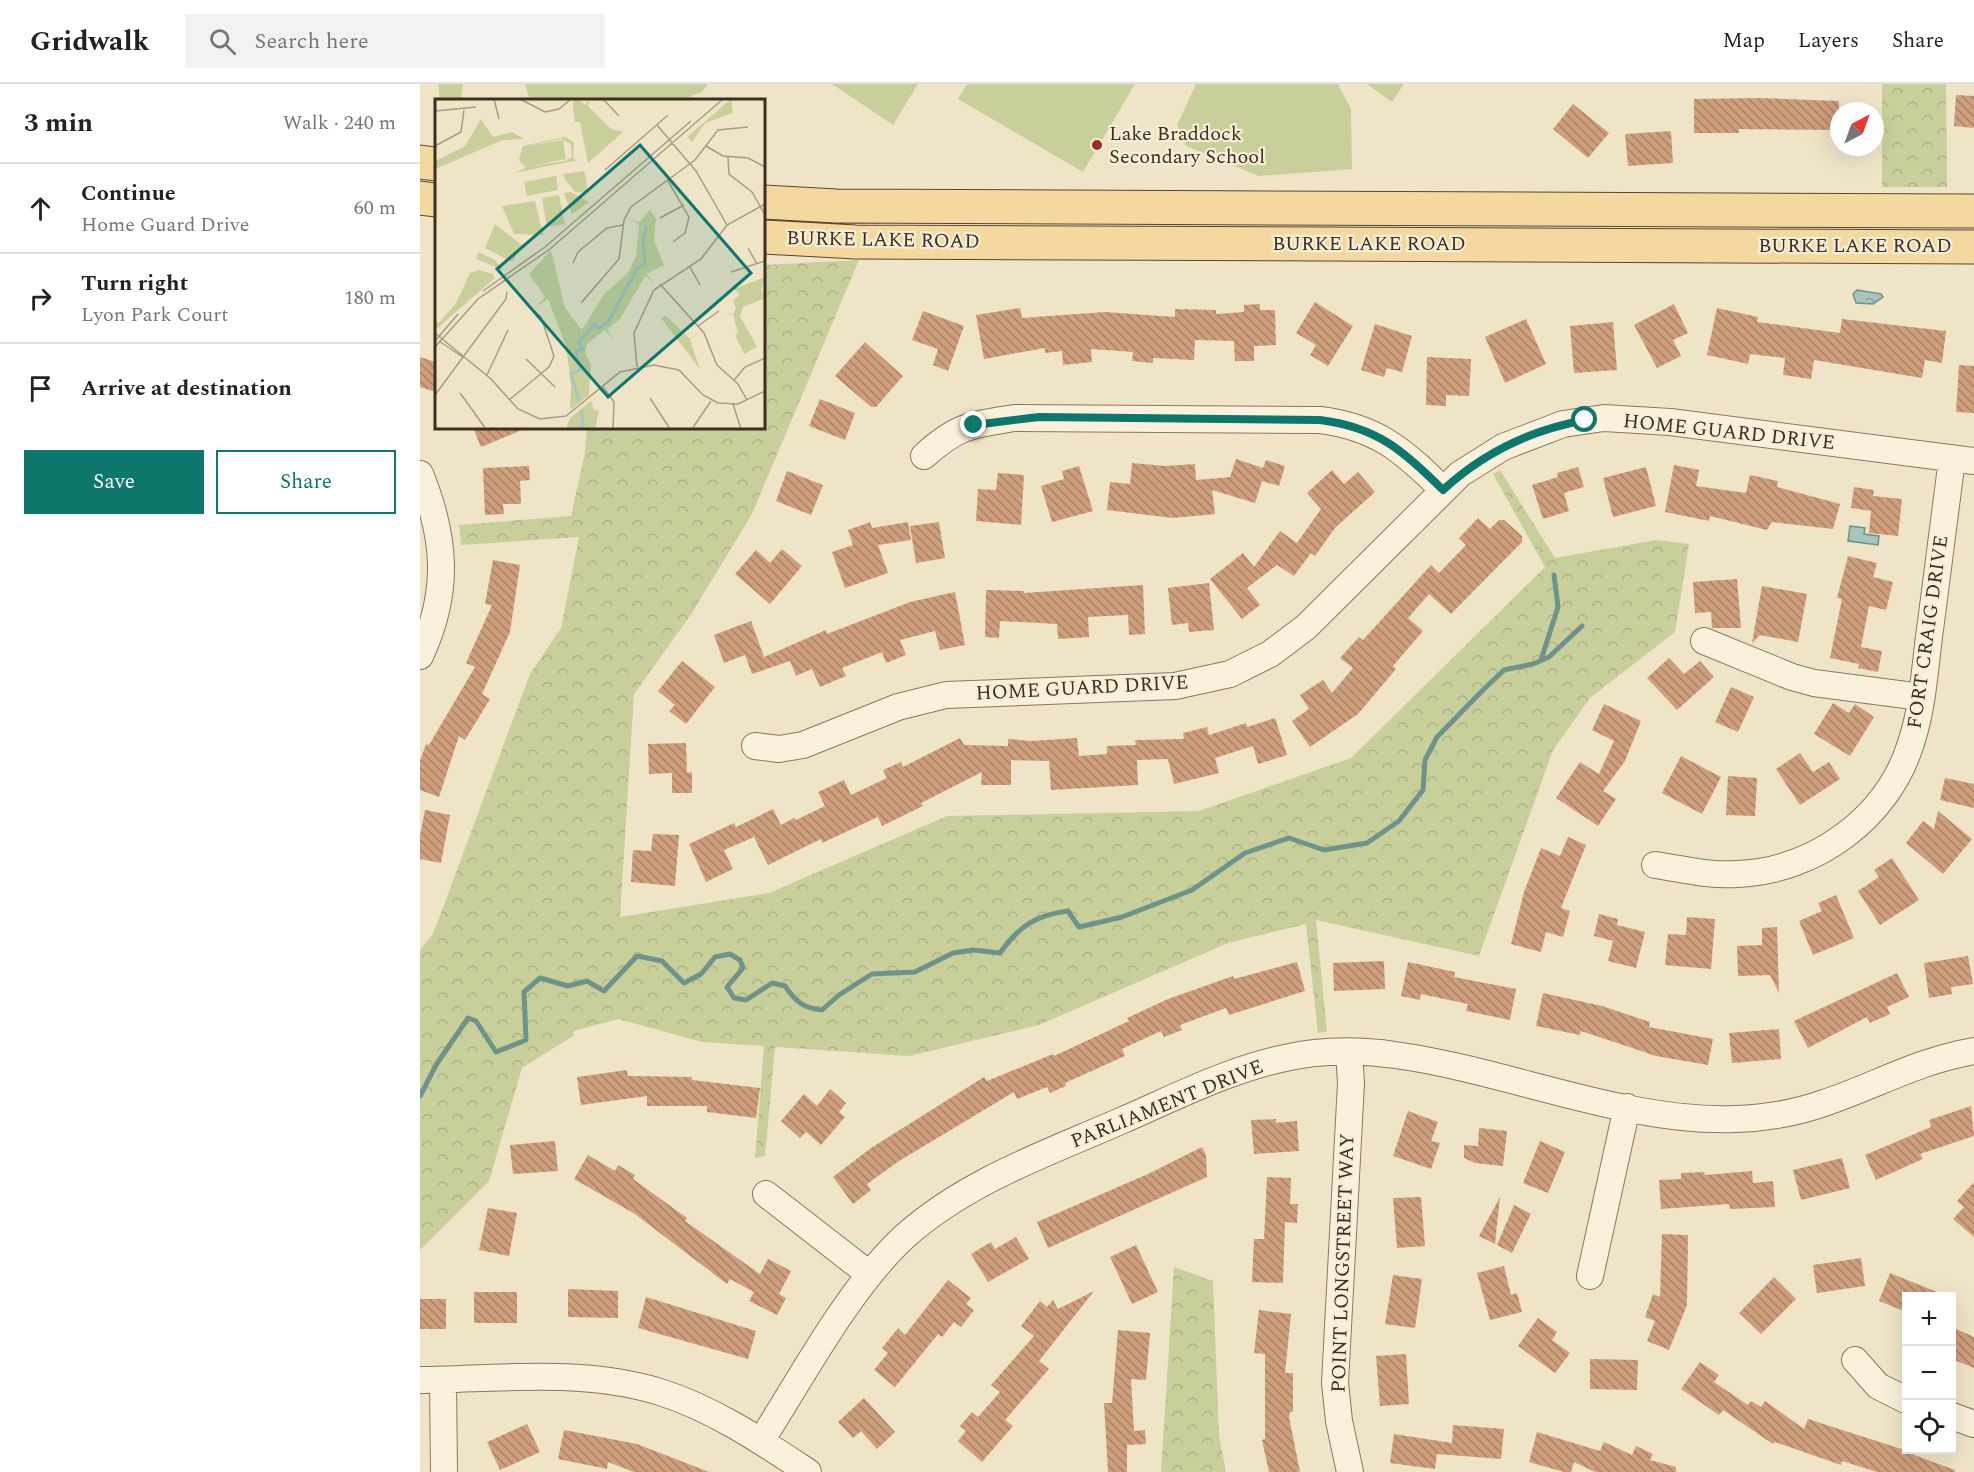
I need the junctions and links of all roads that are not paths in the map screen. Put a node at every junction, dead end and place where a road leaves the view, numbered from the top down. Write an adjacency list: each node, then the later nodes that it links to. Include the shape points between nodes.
1 (420, 162): 2 (main road)
2 (435, 164)
3 (420, 198): 4 (main road)
4 (435, 200)
5 (765, 202): 6 (main road, BURKE LAKE ROAD, via 836,206)
6 (1974, 211)
7 (765, 237): 8 (main road, BURKE LAKE ROAD, via 856,242)
8 (1974, 247)
9 (924, 456): 12 (street, via 956,431 1015,418 1320,420 1356,426 1383,438)
10 (1963, 460): 12 (street, HOME GUARD DRIVE, via 1670,422 1604,418 1563,424 1523,437 1472,465); 15 (street, FORT CRAIG DRIVE)
11 (420, 474): 14 (street, via 438,525 442,575 436,613)
12 (1443, 490): 16 (street, HOME GUARD DRIVE, via 1306,627 1270,654 1230,674 1175,686 946,695 898,707 804,745 779,749)
13 (1704, 642): 15 (street, via 1814,683)
14 (420, 656)
15 (1922, 697): 17 (street, FORT CRAIG DRIVE, via 1911,743 1896,778 1868,816 1836,842 1796,863 1752,873 1717,874)
16 (755, 746)
17 (1655, 865)
18 (1974, 1051): 20 (street, PARLIAMENT DRIVE, via 1911,1067 1824,1103 1771,1116 1705,1119)
19 (1349, 1052): 20 (street, PARLIAMENT DRIVE, via 1425,1060); 22 (street, PARLIAMENT DRIVE, via 1285,1058 1244,1068 1007,1171 928,1217); 32 (street, POINT LONGSTREET WAY, via 1351,1083 1335,1383)
20 (1627, 1107): 23 (street)
21 (766, 1194): 22 (street)
22 (869, 1274): 29 (street, PARLIAMENT DRIVE)
23 (1590, 1276)
24 (1855, 1360): 26 (street, via 1878,1386)
25 (432, 1380): 29 (street, via 545,1376 632,1385 701,1408); 30 (street)
26 (1902, 1398)
27 (1956, 1417): 28 (street)
28 (1974, 1424)
29 (761, 1441): 31 (street)
30 (444, 1472)
31 (808, 1472)
32 (1350, 1472)

